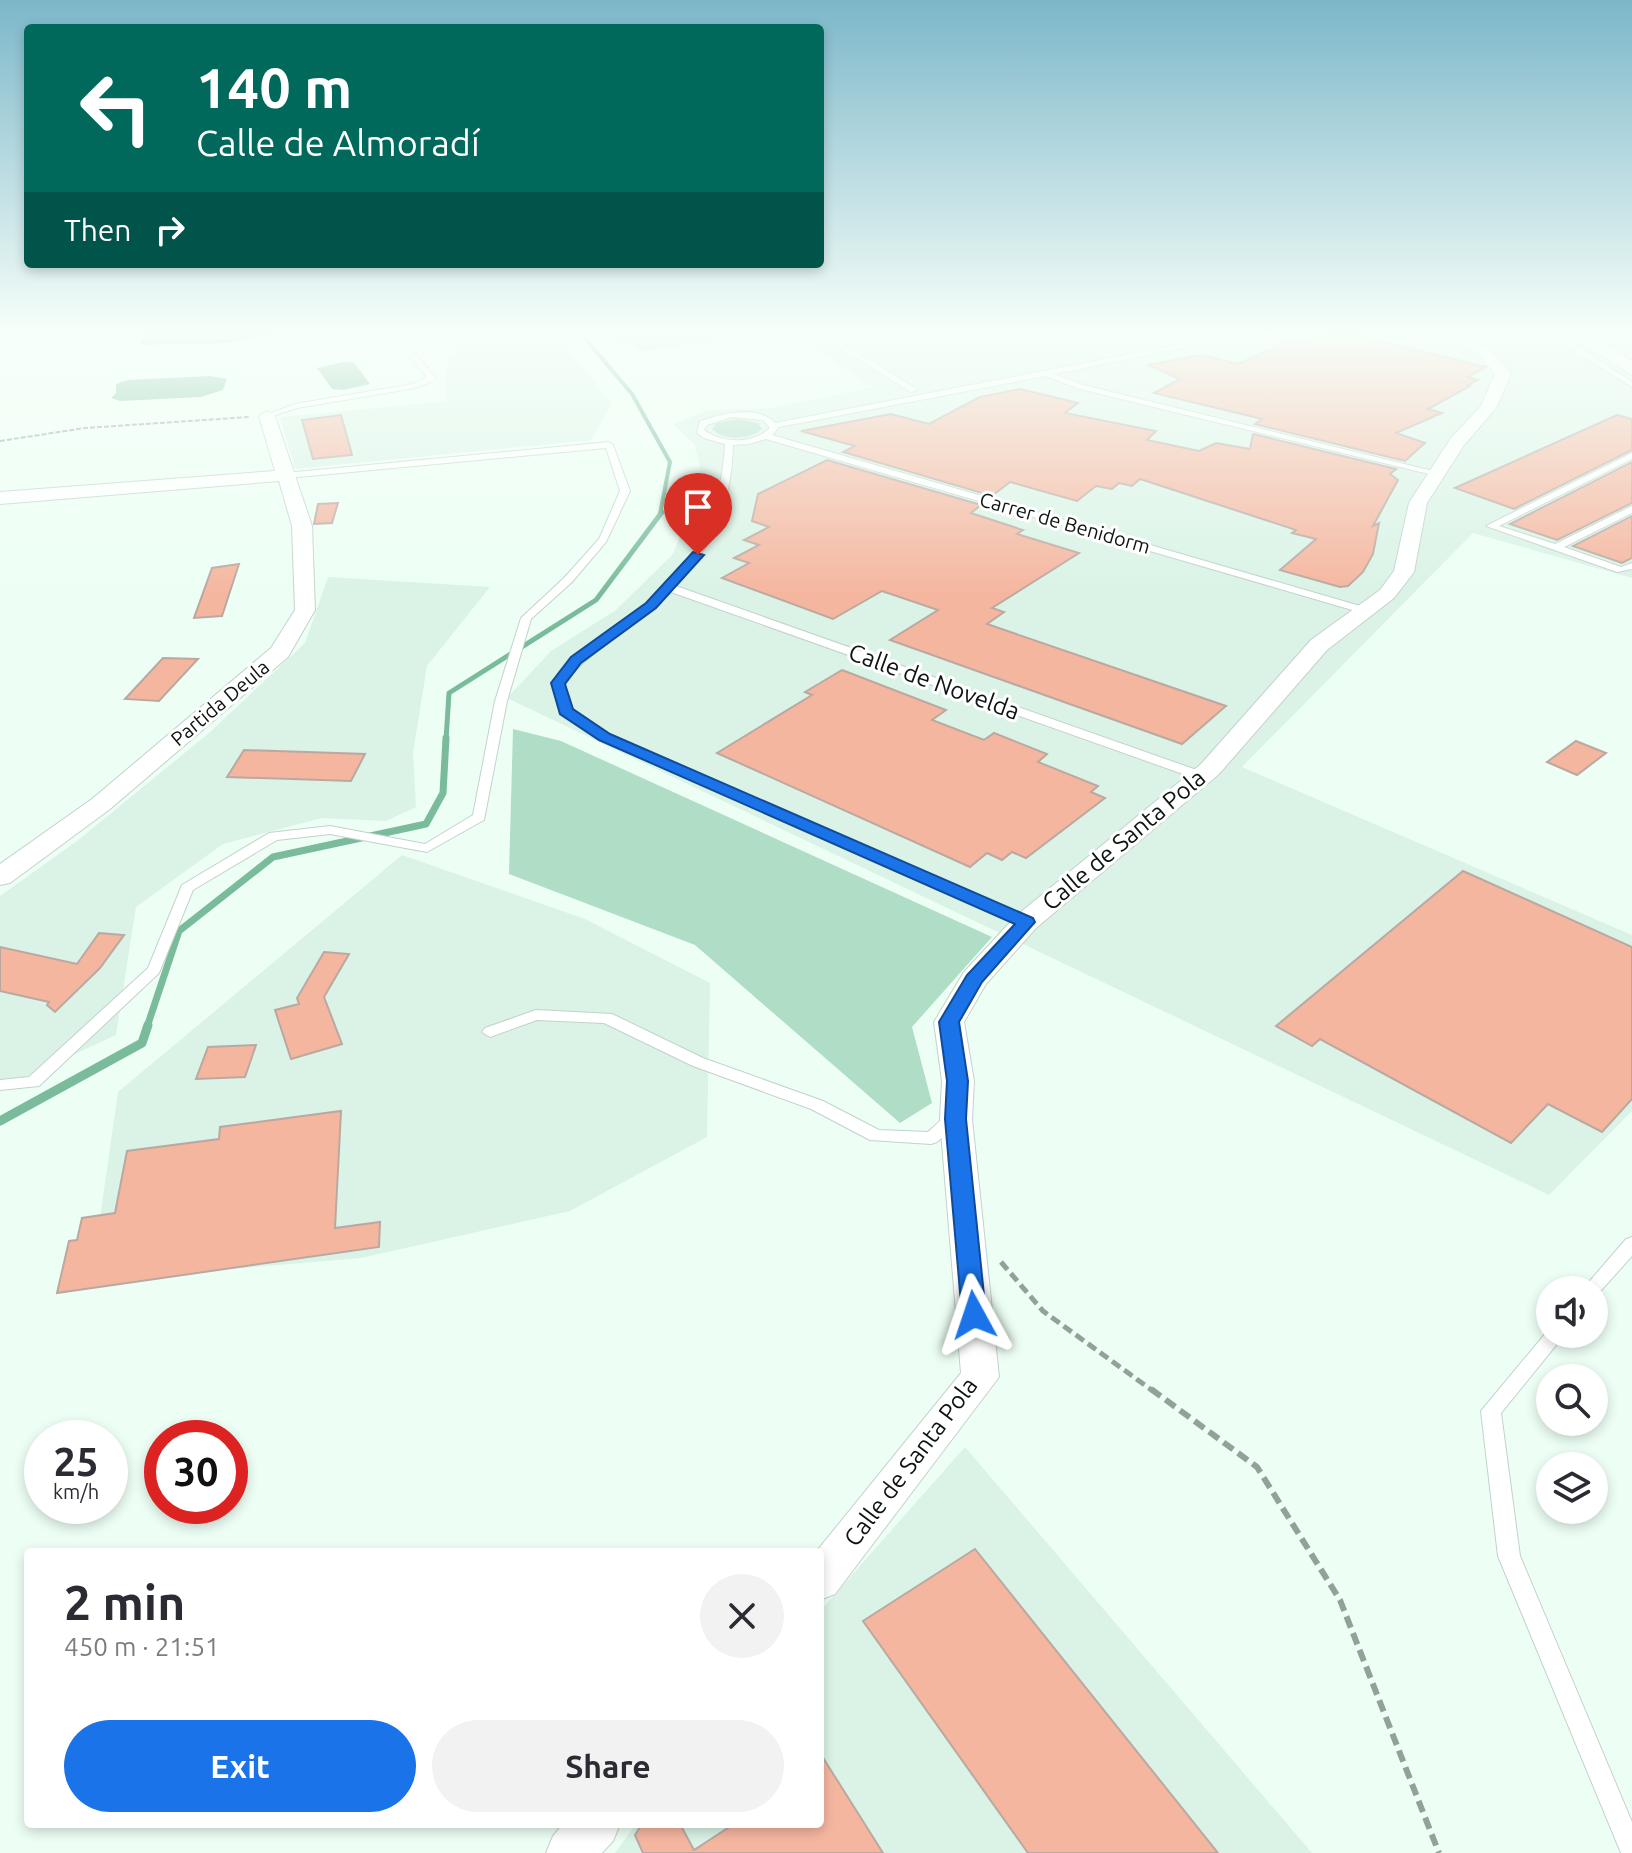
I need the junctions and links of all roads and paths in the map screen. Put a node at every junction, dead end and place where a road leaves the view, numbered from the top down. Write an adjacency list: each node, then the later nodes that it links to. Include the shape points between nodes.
1 (184, 421): 10 (path)
2 (269, 421): 14 (street, Partida Deula)
3 (706, 421): 11 (lane, via 700,426 704,435)
4 (768, 421): 8 (lane)
5 (796, 421): 8 (lane)
6 (1223, 421): 13 (lane)
7 (1476, 421): 13 (street, Calle de Santa Pola)
8 (773, 426): 9 (lane)
9 (766, 436): 11 (lane); 20 (lane, Carrer de Benidorm)
10 (0, 441)
11 (729, 442): 19 (lane, via 730,467 715,522 698,555)
12 (1632, 456): 17 (lane, via 1491,526)
13 (1437, 473): 20 (street, Calle de Santa Pola, via 1418,503 1404,572 1387,594)
14 (288, 475): 15 (street); 22 (street, Partida Deula, via 302,526 305,610 280,652 101,804); 25 (lane, via 609,445 625,491 603,540 526,618 501,701 479,817 427,848 330,830 274,836 187,888 154,970 33,1082)
15 (0, 498)
16 (1632, 509): 17 (lane)
17 (1557, 547): 18 (lane, via 1621,570)
18 (1632, 566)
19 (668, 587): 21 (lane, Calle de Novelda); 23 (lane, via 651,606 576,660 558,683 566,711 605,737)
20 (1363, 610): 21 (street, Calle de Santa Pola, via 1319,645)
21 (1201, 776): 23 (street, Calle de Santa Pola)
22 (0, 877)
23 (1026, 922): 26 (street, Calle de Santa Pola, via 974,979 949,1022 958,1081)
24 (490, 1032): 26 (lane, via 536,1015 607,1018 698,1062 817,1105 876,1136 931,1138)
25 (0, 1085)
26 (956, 1119): 27 (street, Calle de Santa Pola)
27 (965, 1221): 31 (street, Calle de Santa Pola, via 980,1377); 35 (path, via 1043,1311 1257,1467 1340,1600)
28 (1632, 1244): 29 (lane)
29 (1603, 1276)
30 (1543, 1348): 33 (lane, via 1491,1411 1509,1556)
31 (824, 1575)
32 (592, 1828): 34 (street)
33 (1632, 1851)
34 (570, 1853)
35 (1439, 1853)

